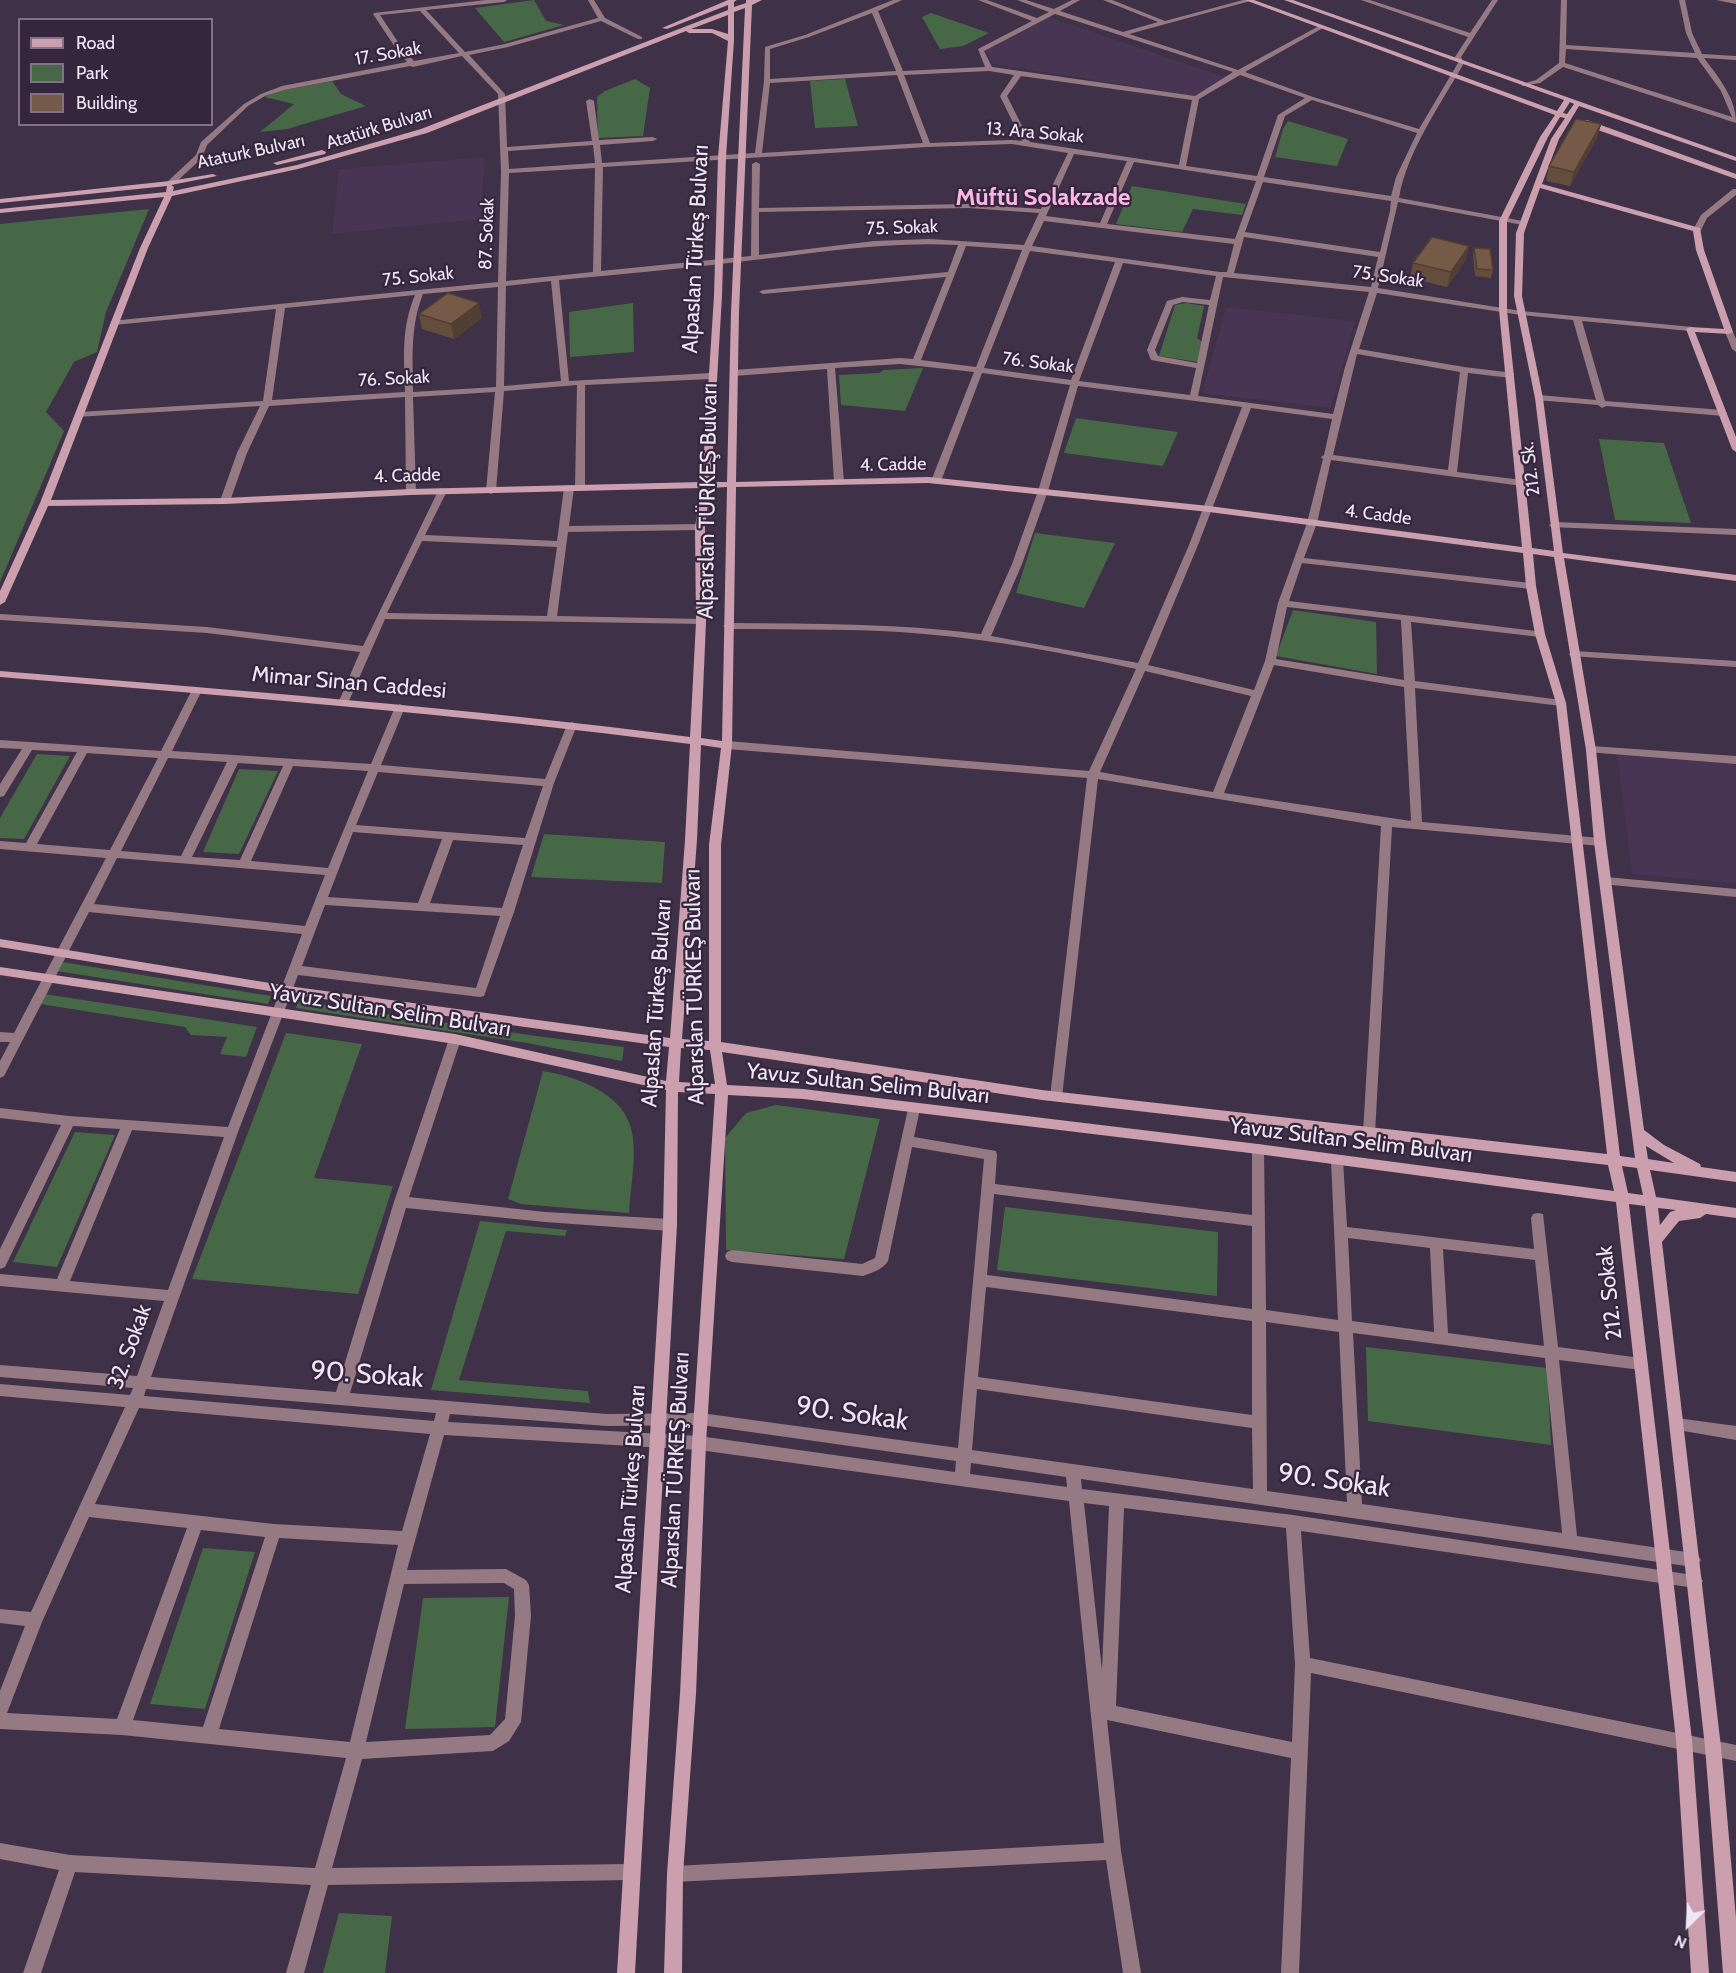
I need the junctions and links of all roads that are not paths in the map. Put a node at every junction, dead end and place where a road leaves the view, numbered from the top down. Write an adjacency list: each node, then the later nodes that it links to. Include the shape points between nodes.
1 (504, 0): 19 (street)
2 (591, 0): 21 (street)
3 (981, 0): 22 (street)
4 (1020, 0): 20 (street)
5 (1077, 0): 20 (street)
6 (1106, 0): 23 (street)
7 (1249, 0): 23 (street); 24 (main road)
8 (1287, 0): 34 (main road)
9 (1364, 0): 27 (street)
10 (1495, 0): 27 (street)
11 (1563, 0): 30 (street)
12 (1682, 0): 32 (street, via 1689,33)
13 (1719, 0): 16 (street)
14 (752, 1): 17 (main road, Atatürk Bulvarı); 61 (main road, Alparslan TÜRKEŞ Bulvarı)
15 (894, 1): 18 (street)
16 (1736, 2)
17 (732, 3): 25 (main road, Atatürk Bulvarı); 28 (main road, Ataturk Bulvarı); 29 (main road, Alpaslan Türkeş Bulvarı)
18 (874, 10): 39 (street); 42 (street, via 767,48)
19 (423, 11): 31 (street); 36 (street, via 376,14)
20 (1054, 11): 22 (street); 26 (street)
21 (602, 19): 28 (street); 31 (street, 17. Sokak)
22 (1037, 20): 37 (street, via 980,50)
23 (1166, 23): 26 (street)
24 (1321, 27): 38 (street); 41 (main road)
25 (673, 33): 29 (main road, via 710,30); 44 (main road, Atatürk Bulvarı)
26 (1121, 34): 38 (street)
27 (1471, 36): 34 (street, via 1458,57)
28 (640, 38): 44 (main road, Ataturk Bulvarı)
29 (731, 40): 60 (main road, Alpaslan Türkeş Bulvarı)
30 (1564, 47): 32 (street); 35 (street)
31 (464, 55): 36 (street, 17. Sokak); 44 (street)
32 (1699, 55): 33 (street); 52 (street, via 1724,91)
33 (1736, 58)
34 (1461, 63): 41 (street); 43 (main road)
35 (1562, 64): 43 (street, via 1538,82); 52 (street)
36 (413, 65): 70 (street, 17. Sokak, via 282,88 263,95 246,105 204,144 199,156)
37 (989, 69): 39 (street); 40 (street)
38 (1239, 72): 45 (street); 46 (street)
39 (900, 73): 42 (street); 57 (street)
40 (1018, 73): 45 (street); 56 (street, via 1003,96)
41 (1454, 75): 50 (main road); 53 (street)
42 (767, 81): 63 (street)
43 (1524, 85): 48 (main road)
44 (502, 98): 58 (street, 87. Sokak); 70 (main road, Ataturk Bulvarı, via 289,161); 73 (main road, Atatürk Bulvarı, via 424,131 371,147)
45 (1196, 98): 66 (street)
46 (1311, 98): 53 (street); 69 (street, via 1282,115)
47 (590, 101): 55 (street)
48 (1567, 101): 49 (main road); 50 (main road)
49 (1577, 104): 51 (main road, 212. Sk.); 62 (main road)
50 (1559, 114): 51 (main road); 79 (main road)
51 (1569, 117): 68 (main road); 71 (main road, 212. Sk., via 1555,139)
52 (1736, 120)
53 (1422, 132): 74 (street)
54 (653, 140): 55 (street)
55 (597, 143): 58 (street); 65 (street)
56 (1027, 144): 57 (street, 13. Ara Sokak); 59 (street, 13. Ara Sokak)
57 (927, 145): 63 (street, 13. Ara Sokak)
58 (503, 149): 67 (street, 87. Sokak)
59 (1072, 151): 64 (street, 13. Ara Sokak); 78 (street)
60 (722, 157): 61 (street, 13. Ara Sokak); 65 (street, 13. Ara Sokak); 90 (main road, Alpaslan Türkeş Bulvarı)
61 (741, 157): 63 (street, 13. Ara Sokak); 88 (main road, Alparslan TÜRKEŞ Bulvarı)
62 (1736, 159)
63 (757, 160): 76 (street)
64 (1131, 160): 66 (street, 13. Ara Sokak); 81 (street)
65 (599, 165): 67 (street, 13. Ara Sokak); 93 (street)
66 (1182, 167): 69 (street, 13. Ara Sokak)
67 (505, 171): 95 (street, 87. Sokak)
68 (1736, 177)
69 (1260, 179): 74 (street, 13. Ara Sokak); 83 (street)
70 (170, 183): 73 (main road); 75 (main road, Ataturk Bulvarı)
71 (1537, 185): 80 (main road, 212. Sk.); 82 (main road)
72 (1736, 191): 82 (street, via 1704,217)
73 (169, 194): 77 (main road, Atatürk Bulvarı); 104 (main road)
74 (1393, 199): 79 (street, 13. Ara Sokak); 86 (street, via 1394,211)
75 (0, 201)
76 (755, 210): 78 (street, via 968,206); 87 (street)
77 (0, 211)
78 (1042, 214): 81 (street); 85 (street)
79 (1503, 221): 80 (street, 13. Ara Sokak); 101 (main road, 212. Sokak)
80 (1523, 223): 102 (main road, 212. Sk., via 1518,296)
81 (1102, 226): 83 (street)
82 (1697, 230): 106 (main road, via 1700,250)
83 (1239, 238): 86 (street); 92 (street)
84 (963, 243): 85 (street, 75. Sokak); 87 (street, 75. Sokak, via 874,243); 91 (street)
85 (1027, 248): 89 (street, 75. Sokak); 113 (street)
86 (1383, 255): 96 (street)
87 (755, 257): 88 (street, 75. Sokak)
88 (739, 259): 90 (street, 75. Sokak); 114 (main road, Alparslan TÜRKEŞ Bulvarı)
89 (1120, 260): 92 (street, 75. Sokak); 119 (street)
90 (718, 262): 93 (street, 75. Sokak); 116 (main road, Alpaslan Türkeş Bulvarı)
91 (950, 274): 98 (street); 109 (street)
92 (1225, 274): 96 (street, 75. Sokak); 99 (street)
93 (597, 275): 94 (street, 75. Sokak)
94 (555, 278): 95 (street, 75. Sokak); 118 (street)
95 (501, 284): 97 (street, 75. Sokak); 120 (street, 87. Sokak)
96 (1374, 290): 101 (street, 75. Sokak); 108 (street)
97 (420, 292): 100 (street, 75. Sokak); 121 (street, via 411,314 409,334)
98 (763, 292)
99 (1214, 303): 111 (street); 111 (street, via 1182,299 1170,303 1151,350 1154,358)
100 (281, 305): 104 (street, 75. Sokak); 124 (street)
101 (1503, 310): 102 (street, 75. Sokak); 115 (main road, 212. Sokak)
102 (1521, 313): 103 (street, 75. Sokak); 123 (main road, 212. Sk.)
103 (1577, 319): 105 (street, 75. Sokak); 126 (street)
104 (114, 323): 128 (main road)
105 (1690, 329): 106 (main road); 127 (main road)
106 (1729, 332): 107 (street)
107 (1736, 349)
108 (1354, 351): 112 (street); 129 (street)
109 (916, 362): 110 (street, 76. Sokak); 113 (street, 76. Sokak)
110 (831, 366): 114 (street, 76. Sokak); 134 (street)
111 (1202, 366): 122 (street)
112 (1464, 370): 115 (street); 132 (street)
113 (979, 372): 119 (street, 76. Sokak); 133 (street)
114 (734, 374): 137 (main road, Alparslan TÜRKEŞ Bulvarı)
115 (1511, 375): 135 (main road, 212. Sokak)
116 (711, 376): 117 (street, 76. Sokak); 136 (main road, Alpaslan Türkeş Bulvarı)
117 (581, 382): 118 (street, 76. Sokak); 139 (street)
118 (565, 383): 120 (street, 76. Sokak)
119 (1074, 384): 122 (street, 76. Sokak); 142 (street)
120 (500, 390): 121 (street, 76. Sokak); 140 (street, 87. Sokak)
121 (411, 394): 124 (street, 76. Sokak); 143 (street)
122 (1194, 397): 125 (street, 76. Sokak)
123 (1539, 398): 126 (street); 148 (main road, 212. Sk.)
124 (267, 402): 128 (street, 76. Sokak); 144 (street, via 242,453)
125 (1248, 404): 129 (street, 76. Sokak); 146 (street)
126 (1602, 405): 127 (street)
127 (1723, 413): 130 (main road)
128 (79, 414): 145 (main road)
129 (1337, 417): 131 (street)
130 (1735, 445)
131 (1326, 458): 132 (street); 147 (street)
132 (1452, 473): 135 (street)
133 (936, 481): 134 (main road, 4. Cadde); 142 (main road, 4. Cadde)
134 (839, 482): 137 (main road, 4. Cadde)
135 (1522, 483): 154 (main road, 212. Sokak)
136 (706, 486): 137 (main road, 4. Cadde); 139 (main road, 4. Cadde); 149 (main road, Alpaslan Türkeş Bulvarı)
137 (730, 486): 166 (main road, Alparslan TÜRKEŞ Bulvarı)
138 (569, 488): 139 (main road, 4. Cadde); 140 (main road, 4. Cadde); 150 (street)
139 (580, 488)
140 (491, 490): 141 (main road, 4. Cadde)
141 (442, 491): 143 (main road, 4. Cadde); 152 (street)
142 (1043, 491): 146 (main road, 4. Cadde); 168 (street)
143 (411, 492): 144 (main road, 4. Cadde)
144 (225, 501): 145 (main road, 4. Cadde)
145 (45, 504): 159 (main road)
146 (1209, 509): 147 (main road, 4. Cadde); 173 (street)
147 (1312, 523): 154 (main road, 4. Cadde); 156 (street)
148 (1554, 525): 151 (street); 155 (main road, 212. Sk.)
149 (700, 527): 150 (street); 165 (main road, Alpaslan Türkeş Bulvarı)
150 (563, 529): 153 (street)
151 (1736, 532)
152 (419, 538): 153 (street); 161 (street)
153 (561, 544): 163 (street)
154 (1527, 550): 155 (main road, 4. Cadde); 158 (main road, 212. Sokak)
155 (1559, 555): 157 (main road, 4. Cadde); 170 (main road, 212. Sk.)
156 (1299, 560): 158 (street); 160 (street)
157 (1736, 578)
158 (1531, 586): 167 (main road, 212. Sokak)
159 (0, 602)
160 (1283, 603): 164 (street); 171 (street)
161 (381, 616): 163 (street); 169 (street)
162 (0, 617): 169 (street, via 207,630)
163 (552, 618): 165 (street)
164 (1406, 618): 167 (street); 175 (street)
165 (701, 622): 182 (main road, Alpaslan Türkeş Bulvarı)
166 (728, 626): 168 (street, via 869,627); 184 (main road, Alparslan TÜRKEŞ Bulvarı)
167 (1540, 634): 179 (main road, 212. Sokak)
168 (985, 637): 173 (street)
169 (366, 650): 178 (street)
170 (1574, 654): 172 (street); 187 (main road, 212. Sk.)
171 (1270, 661): 175 (street); 177 (street)
172 (1736, 664)
173 (1144, 666): 177 (street); 193 (street)
174 (0, 674): 176 (main road, Mimar Sinan Caddesi)
175 (1409, 684): 179 (street); 198 (street)
176 (197, 690): 178 (main road, Mimar Sinan Caddesi); 188 (street)
177 (1257, 694): 196 (street)
178 (344, 701): 180 (main road, Mimar Sinan Caddesi)
179 (1561, 703): 201 (main road, 212. Sokak)
180 (400, 706): 181 (main road, Mimar Sinan Caddesi); 192 (street, 32. Sokak)
181 (572, 725): 182 (main road, Mimar Sinan Caddesi); 194 (street)
182 (694, 739): 184 (main road, Mimar Sinan Caddesi); 227 (main road, Alpaslan Türkeş Bulvarı, via 691,840)
183 (0, 744): 185 (street)
184 (727, 745): 193 (street); 228 (main road, Alparslan TÜRKEŞ Bulvarı, via 715,845)
185 (28, 747): 186 (street); 195 (street)
186 (84, 749): 188 (street); 205 (street)
187 (1591, 750): 190 (street); 203 (main road, 212. Sk.)
188 (166, 753): 189 (street); 206 (street)
189 (234, 759): 191 (street); 207 (street)
190 (1736, 760)
191 (290, 762): 192 (street); 208 (street)
192 (375, 768): 194 (street); 199 (street, 32. Sokak)
193 (1093, 776): 196 (street); 232 (street)
194 (549, 783): 202 (street)
195 (0, 793)
196 (1217, 796): 197 (street)
197 (1387, 823): 198 (street); 239 (street)
198 (1417, 826): 201 (street)
199 (349, 828): 200 (street); 209 (street, 32. Sokak)
200 (449, 836): 202 (street); 214 (street)
201 (1576, 841): 203 (street); 243 (main road, 212. Sokak)
202 (531, 842): 215 (street)
203 (1600, 842): 210 (main road, 212. Sk.)
204 (0, 845): 205 (street)
205 (30, 847): 206 (street)
206 (111, 856): 207 (street); 213 (street)
207 (185, 860): 208 (street)
208 (244, 864): 209 (street)
209 (333, 872): 212 (street, 32. Sokak)
210 (1606, 881): 211 (street); 238 (main road, 212. Sk.)
211 (1736, 893)
212 (321, 901): 214 (street); 216 (street, 32. Sokak)
213 (85, 907): 216 (street); 218 (street)
214 (422, 908): 215 (street)
215 (507, 912): 219 (street, via 480,993)
216 (309, 931): 219 (street, 32. Sokak)
217 (0, 943): 218 (main road, Yavuz Sultan Selim Bulvarı)
218 (64, 953): 221 (street); 222 (main road, Yavuz Sultan Selim Bulvarı)
219 (295, 969): 222 (street, 32. Sokak)
220 (0, 971): 221 (main road, Yavuz Sultan Selim Bulvarı)
221 (50, 979): 223 (main road, Yavuz Sultan Selim Bulvarı); 225 (street)
222 (288, 990): 223 (street, 32. Sokak); 227 (main road, Yavuz Sultan Selim Bulvarı)
223 (278, 1014): 226 (main road, Yavuz Sultan Selim Bulvarı); 237 (street, 32. Sokak)
224 (0, 1037): 225 (street)
225 (18, 1038): 229 (street)
226 (455, 1040): 230 (main road, Yavuz Sultan Selim Bulvarı); 249 (street)
227 (675, 1043): 228 (main road, Yavuz Sultan Selim Bulvarı); 230 (main road, Alpaslan Türkeş Bulvarı)
228 (715, 1046): 231 (main road, Alparslan TÜRKEŞ Bulvarı); 232 (main road, Yavuz Sultan Selim Bulvarı)
229 (0, 1073)
230 (672, 1087): 231 (main road, Yavuz Sultan Selim Bulvarı); 255 (main road, Alpaslan Türkeş Bulvarı)
231 (722, 1090): 233 (main road, Yavuz Sultan Selim Bulvarı, via 802,1094); 279 (main road, Alparslan TÜRKEŞ Bulvarı)
232 (1056, 1097): 239 (main road, Yavuz Sultan Selim Bulvarı)
233 (914, 1109): 240 (street); 241 (main road, Yavuz Sultan Selim Bulvarı)
234 (0, 1113): 235 (street)
235 (69, 1121): 236 (street); 261 (street)
236 (129, 1125): 237 (street); 264 (street)
237 (232, 1132): 265 (street, 32. Sokak)
238 (1638, 1132): 244 (main road, 212. Sk.); 245 (main road, via 1659,1149)
239 (1369, 1133): 243 (main road, Yavuz Sultan Selim Bulvarı)
240 (906, 1141): 247 (street, via 991,1155); 260 (street, via 881,1261 863,1270)
241 (1258, 1149): 242 (main road, Yavuz Sultan Selim Bulvarı); 254 (street)
242 (1337, 1160): 248 (main road, Yavuz Sultan Selim Bulvarı); 256 (street)
243 (1614, 1160): 244 (main road, Yavuz Sultan Selim Bulvarı); 248 (main road, 212. Sokak)
244 (1642, 1164): 245 (main road, Yavuz Sultan Selim Bulvarı); 250 (main road, 212. Sk.)
245 (1702, 1172): 246 (main road, Yavuz Sultan Selim Bulvarı)
246 (1736, 1177)
247 (988, 1188): 254 (street); 263 (street)
248 (1622, 1198): 250 (main road, Yavuz Sultan Selim Bulvarı); 270 (main road, 212. Sokak)
249 (401, 1202): 255 (street); 275 (street)
250 (1651, 1202): 251 (main road, Yavuz Sultan Selim Bulvarı); 257 (main road, 212. Sk.)
251 (1718, 1210): 252 (main road, Yavuz Sultan Selim Bulvarı); 257 (main road, via 1675,1216)
252 (1736, 1213)
253 (1538, 1218): 259 (street)
254 (1258, 1221): 266 (street)
255 (670, 1225): 278 (main road, Alpaslan Türkeş Bulvarı)
256 (1341, 1232): 258 (street); 267 (street)
257 (1656, 1240): 281 (main road, 212. Sk.)
258 (1436, 1243): 259 (street); 268 (street)
259 (1541, 1255): 269 (street)
260 (732, 1256)
261 (0, 1263)
262 (0, 1280): 264 (street)
263 (980, 1280): 266 (street); 272 (street)
264 (60, 1286): 265 (street)
265 (172, 1296): 273 (street, 32. Sokak)
266 (1259, 1317): 267 (street); 280 (street)
267 (1346, 1327): 268 (street); 293 (street)
268 (1441, 1339): 269 (street)
269 (1551, 1353): 270 (street); 298 (street)
270 (1641, 1364): 299 (main road, 212. Sokak)
271 (0, 1371): 273 (street, 90. Sokak)
272 (971, 1382): 280 (street); 286 (street)
273 (142, 1384): 275 (street, 90. Sokak); 276 (street, 32. Sokak)
274 (0, 1390): 276 (street, 90. Sokak)
275 (341, 1399): 277 (street, 90. Sokak)
276 (135, 1401): 282 (street, 90. Sokak); 292 (street, 32. Sokak)
277 (445, 1407): 278 (street, 90. Sokak, via 607,1420); 282 (street)
278 (658, 1419): 279 (street, 90. Sokak); 284 (main road, Alpaslan Türkeş Bulvarı)
279 (701, 1419): 285 (main road, Alparslan TÜRKEŞ Bulvarı); 286 (street, 90. Sokak)
280 (1259, 1422): 290 (street)
281 (1677, 1424): 283 (street); 300 (main road, 212. Sk.)
282 (439, 1428): 284 (street, 90. Sokak); 297 (street)
283 (1736, 1432)
284 (657, 1440): 285 (street, 90. Sokak); 320 (main road, Alpaslan Türkeş Bulvarı)
285 (699, 1443): 288 (street, 90. Sokak); 321 (main road, Alparslan TÜRKEŞ Bulvarı)
286 (964, 1455): 287 (street, 90. Sokak); 288 (street)
287 (1073, 1470): 289 (street); 290 (street, 90. Sokak)
288 (962, 1480): 289 (street, 90. Sokak)
289 (1074, 1495): 291 (street, 90. Sokak); 307 (street)
290 (1260, 1496): 293 (street, 90. Sokak)
291 (1117, 1500): 295 (street, 90. Sokak); 307 (street)
292 (87, 1510): 294 (street); 305 (street, 32. Sokak)
293 (1355, 1510): 298 (street, 90. Sokak)
294 (197, 1521): 296 (street); 310 (street)
295 (1293, 1522): 302 (street, 90. Sokak); 306 (street)
296 (274, 1531): 297 (street); 311 (street)
297 (406, 1538): 301 (street)
298 (1570, 1542): 299 (street, 90. Sokak)
299 (1663, 1555): 300 (street, 90. Sokak); 302 (main road, 212. Sokak)
300 (1693, 1560): 303 (main road, 212. Sk.)
301 (399, 1577): 314 (street); 314 (street, via 506,1576 521,1585 523,1617 513,1722 493,1743)
302 (1665, 1577): 303 (street, 90. Sokak); 312 (main road, 212. Sokak)
303 (1695, 1581): 313 (main road, 212. Sk.)
304 (0, 1616): 305 (street)
305 (35, 1620): 308 (street, 32. Sokak)
306 (1303, 1664): 312 (street); 315 (street)
307 (1102, 1711): 315 (street); 318 (street)
308 (0, 1712)
309 (0, 1721): 310 (street)
310 (122, 1726): 311 (street)
311 (208, 1737): 314 (street)
312 (1684, 1740): 313 (street); 329 (main road, 212. Sokak)
313 (1713, 1747): 316 (street); 330 (main road, 212. Sk.)
314 (356, 1751): 322 (street)
315 (1299, 1752): 328 (street)
316 (1736, 1753)
317 (0, 1851): 319 (street)
318 (1113, 1851): 321 (street); 327 (street)
319 (70, 1863): 322 (street); 323 (street)
320 (630, 1872): 322 (street); 325 (main road, Alpaslan Türkeş Bulvarı)
321 (675, 1874): 326 (main road, Alparslan TÜRKEŞ Bulvarı)
322 (322, 1877): 324 (street)
323 (32, 1973)
324 (296, 1973)
325 (626, 1973)
326 (673, 1973)
327 (1132, 1973)
328 (1290, 1973)
329 (1700, 1973)
330 (1732, 1973)

